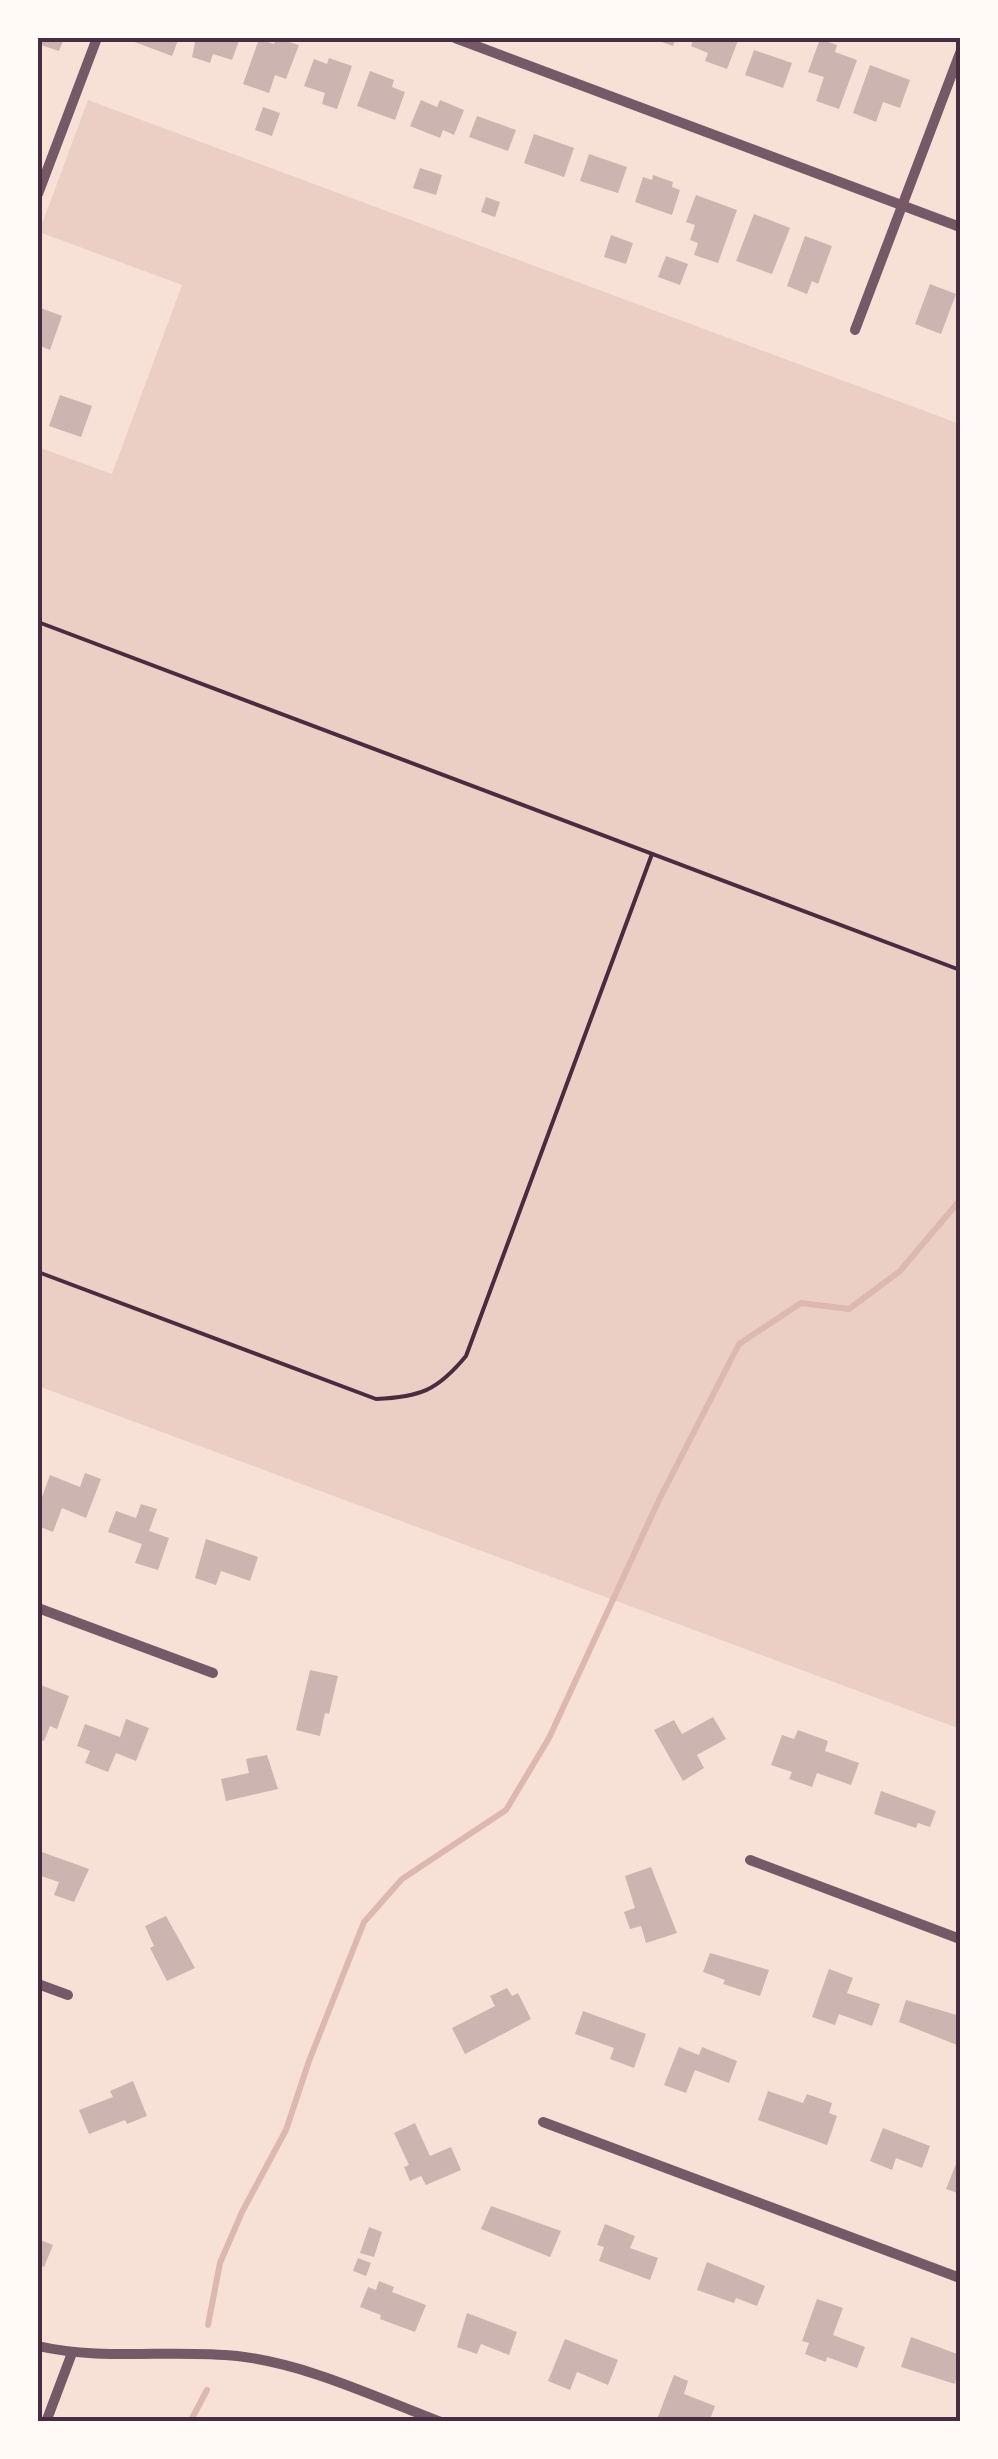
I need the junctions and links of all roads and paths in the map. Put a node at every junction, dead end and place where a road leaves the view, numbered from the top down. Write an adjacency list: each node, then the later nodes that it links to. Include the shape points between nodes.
1 (96, 38): 4 (street)
2 (455, 38): 5 (street)
3 (960, 53): 5 (street)
4 (38, 194)
5 (903, 206): 6 (street); 7 (street)
6 (960, 227)
7 (855, 330)
8 (38, 622): 9 (path)
9 (652, 854): 10 (path); 11 (path, via 466,1356 446,1380 413,1397 376,1399)
10 (960, 970)
11 (38, 1272)
12 (38, 1608): 13 (street)
13 (214, 1673)
14 (750, 1860): 15 (street)
15 (960, 1938)
16 (38, 1984): 17 (street)
17 (68, 1996)
18 (543, 2122): 19 (street)
19 (960, 2278)
20 (38, 2346): 21 (street)
21 (72, 2353): 22 (street); 23 (street, via 262,2360)
22 (46, 2422)
23 (441, 2422)

